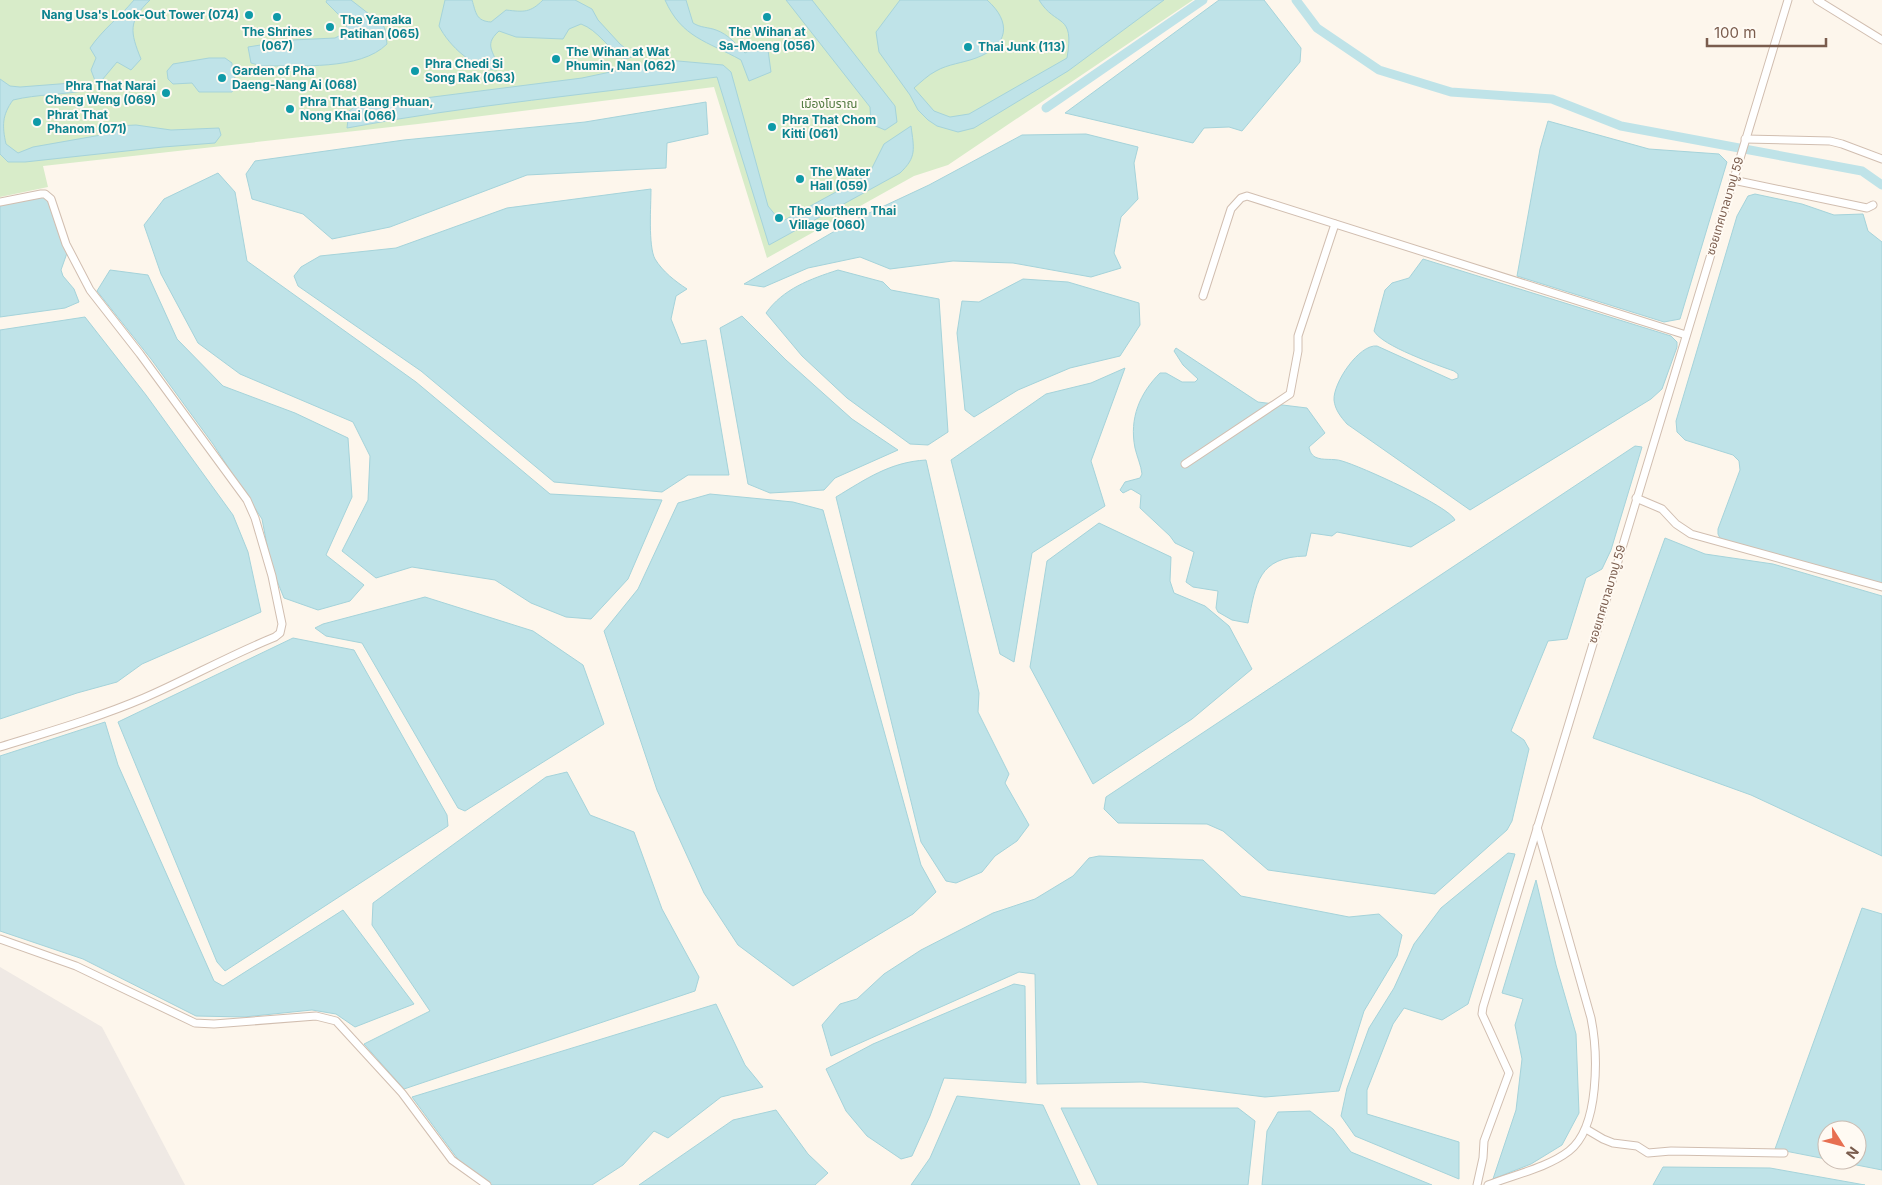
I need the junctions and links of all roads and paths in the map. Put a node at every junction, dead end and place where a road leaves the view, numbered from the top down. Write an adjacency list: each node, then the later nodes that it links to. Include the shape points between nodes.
1 (1788, 0): 4 (street, ซอยเทศบาลบางปู 59)
2 (1817, 0): 3 (street)
3 (1882, 40)
4 (1744, 142): 5 (street, via 1830,142); 6 (street, ซอยเทศบาลบางปู 59)
5 (1882, 159)
6 (1733, 180): 8 (street, via 1867,208); 11 (street, ซอยเทศบาลบางปู 59)
7 (0, 202): 15 (street, via 41,194 51,199 66,244 90,290 247,500 272,576 282,624 280,633 275,637 146,697)
8 (1873, 205)
9 (1336, 224): 10 (street, via 1254,197 1241,198 1231,209); 11 (street); 12 (street, via 1298,336 1290,394)
10 (1203, 296)
11 (1686, 335): 13 (street, ซอยเทศบาลบางปู 59)
12 (1185, 464)
13 (1636, 498): 14 (street, via 1662,509 1690,534); 16 (street, ซอยเทศบาลบางปู 59)
14 (1882, 587)
15 (0, 747)
16 (1537, 826): 18 (street, via 1593,1028 1593,1097); 21 (street, ซอยเทศบาลบางปู 59, via 1483,1007 1482,1014 1509,1073 1484,1141)
17 (0, 940): 20 (street, via 76,966 195,1023 316,1016 336,1020 402,1093 452,1160)
18 (1586, 1129): 19 (street, via 1603,1139 1638,1146 1648,1153); 22 (street, via 1567,1153)
19 (1784, 1153)
20 (487, 1185)
21 (1477, 1185)
22 (1488, 1185)

